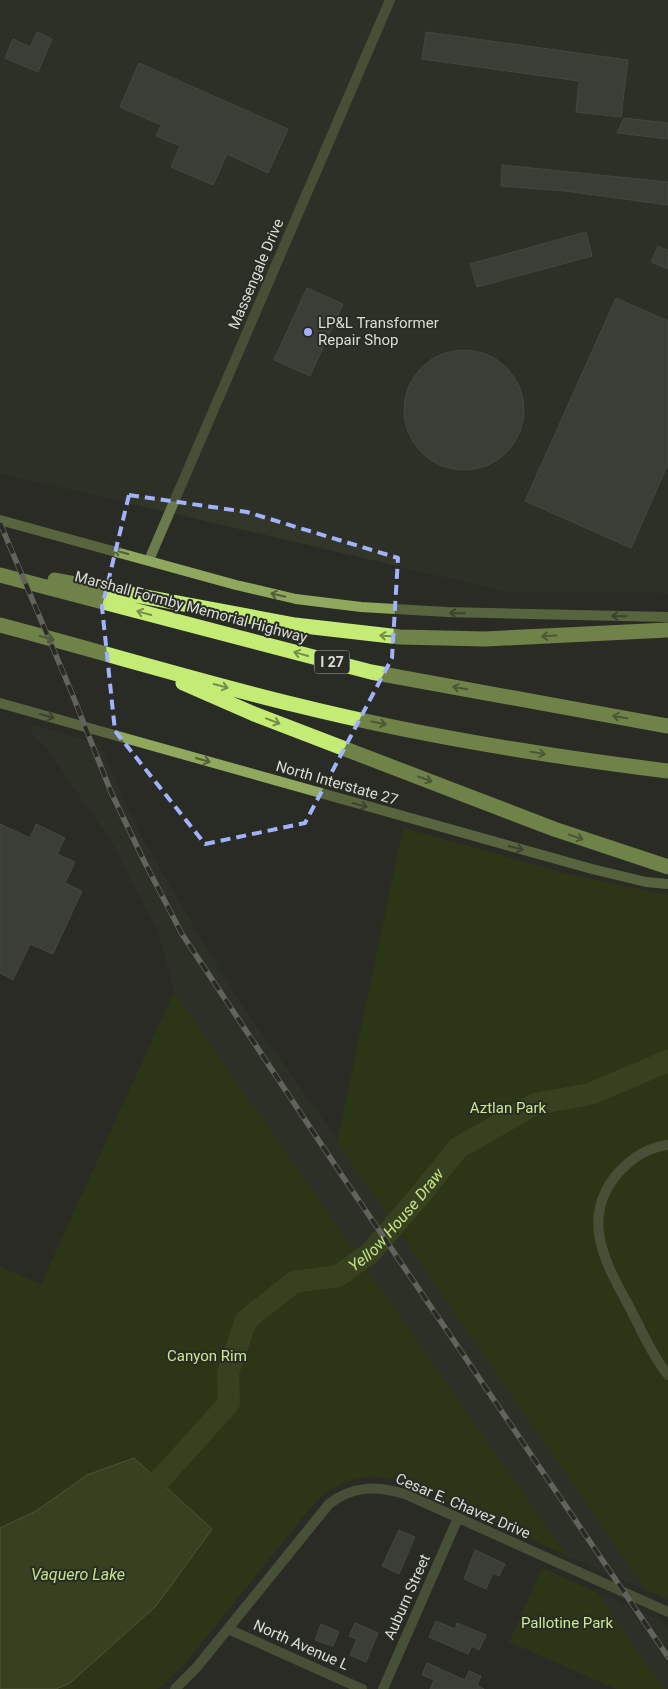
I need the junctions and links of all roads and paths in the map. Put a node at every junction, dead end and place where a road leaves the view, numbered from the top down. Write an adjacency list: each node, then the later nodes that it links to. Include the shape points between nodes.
1 (390, 0): 3 (street, Massengale Drive)
2 (0, 520): 3 (main road, one-way to 2)
3 (149, 560): 6 (main road, one-way to 3, via 361,607 296,599)
4 (0, 570): 8 (highway, one-way to 4, via 485,639 400,637 295,625)
5 (0, 575): 11 (highway, Marshall Formby Memorial Highway / I 27, one-way to 5, via 371,672)
6 (668, 617)
7 (0, 625): 9 (highway, one-way to 9)
8 (668, 630)
9 (148, 666): 12 (highway, one-way to 12, via 296,706 380,724 559,756); 13 (highway, one-way to 13, via 254,714 554,829)
10 (0, 702): 14 (main road, North Interstate 27, one-way to 14, via 592,869)
11 (668, 726)
12 (668, 771)
13 (668, 868)
14 (668, 884)
15 (668, 1145): 16 (street, via 641,1154 612,1180 604,1194 599,1232 607,1265)
16 (668, 1375)
17 (458, 1518): 18 (street, Cesar E. Chavez Drive); 19 (street, Cesar E. Chavez Drive, via 391,1490 366,1488 349,1492 322,1513); 22 (street, Auburn Street)
18 (668, 1612)
19 (228, 1629): 20 (street, Cesar E. Chavez Drive); 21 (street, North Avenue L)
20 (175, 1689)
21 (362, 1689)
22 (383, 1689)

